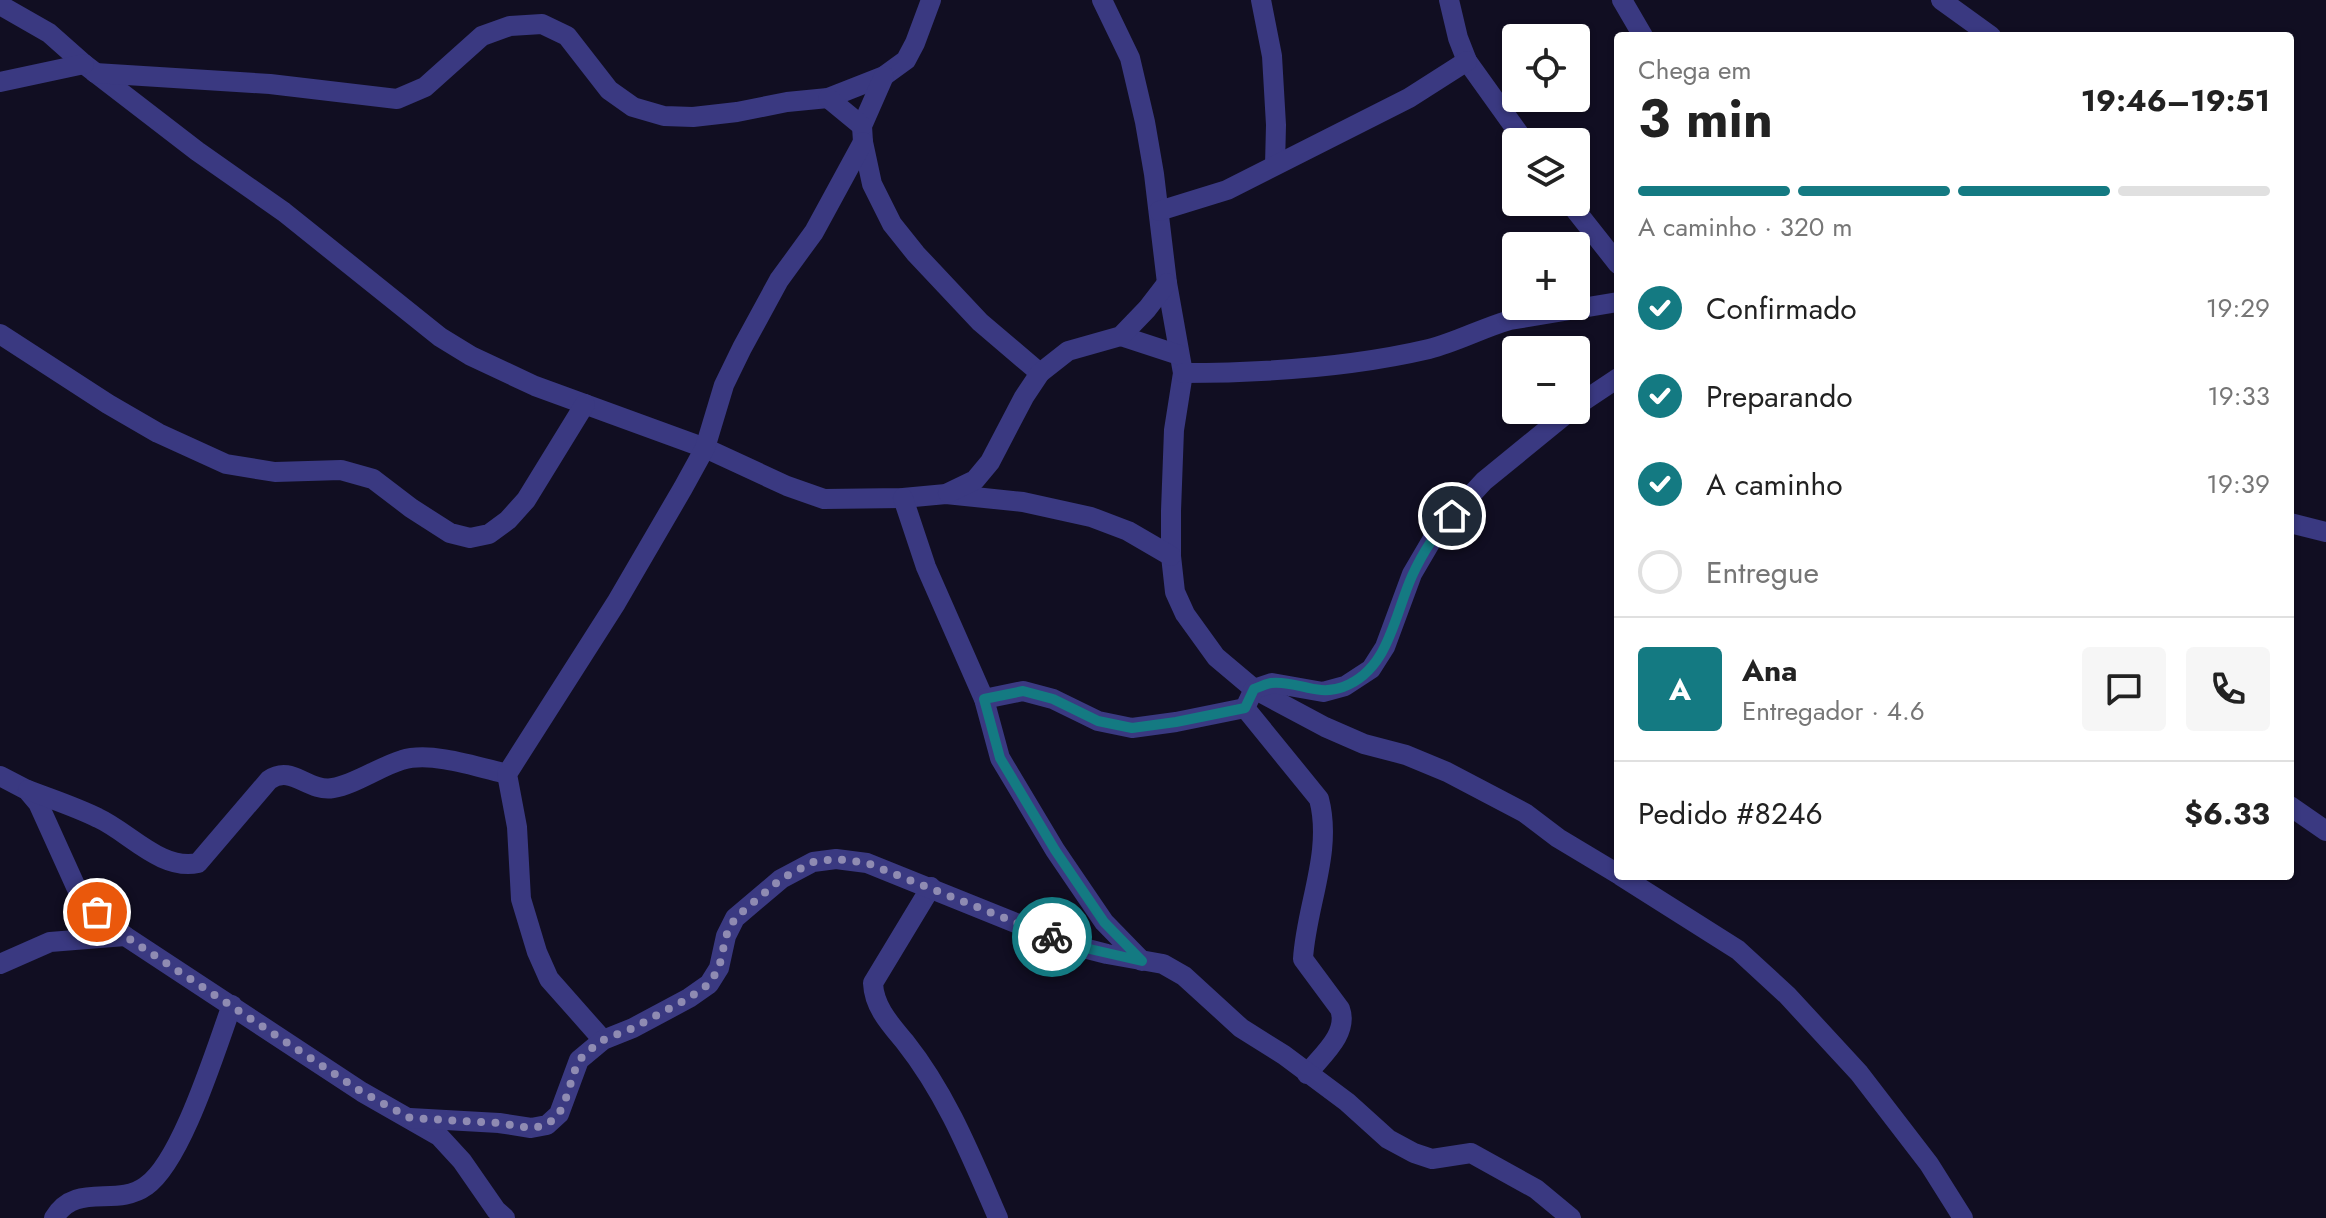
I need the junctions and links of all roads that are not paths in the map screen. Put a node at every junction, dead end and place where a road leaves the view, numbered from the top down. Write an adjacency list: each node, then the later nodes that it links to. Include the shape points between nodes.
1 (931, 0): 12 (street, via 906,60)
2 (1102, 0): 18 (street, via 1130,58)
3 (1261, 0): 17 (street, via 1272,56)
4 (1449, 0): 10 (street)
5 (1622, 0): 8 (street)
6 (1941, 0): 9 (street)
7 (0, 5): 11 (street, via 49,33)
8 (1641, 32)
9 (1985, 32)
10 (1467, 61): 15 (street); 17 (street, via 1409,98)
11 (90, 69): 13 (street); 14 (street, via 397,99 425,87 482,36 510,26 542,24 567,36 609,90 633,107 664,116 708,116); 29 (street, via 284,212 440,337 535,386)
12 (884, 76): 14 (street); 16 (street)
13 (0, 82)
14 (828, 98): 16 (street)
15 (1515, 128)
16 (862, 134): 26 (street, via 872,184 892,224 980,322); 31 (street, via 814,232 779,280 742,348 724,385)
17 (1275, 165): 18 (street, via 1227,190)
18 (1159, 211): 21 (street)
19 (1580, 216): 20 (street)
20 (1614, 259)
21 (1167, 283): 24 (street); 25 (street)
22 (1614, 303): 25 (street, via 1510,320 1409,353 1334,364 1223,374)
23 (0, 334): 29 (street, via 158,433 226,464 275,472 341,470 373,479 450,533 470,538 489,534 526,500)
24 (1121, 336): 25 (street); 26 (street, via 1068,351)
25 (1181, 364): 36 (street)
26 (1040, 373): 32 (street, via 990,462 975,480)
27 (1614, 381): 28 (street)
28 (1590, 397)
29 (585, 404): 31 (street)
30 (1554, 424): 37 (street, via 1484,481 1436,533 1371,669 1345,686 1323,692 1272,683)
31 (705, 448): 33 (street, via 824,499); 39 (street, via 616,603)
32 (946, 494): 33 (street); 36 (street, via 1023,502 1091,517)
33 (903, 498): 38 (street, via 926,567)
34 (2294, 524): 35 (street)
35 (2326, 532)
36 (1171, 556): 37 (street, via 1175,592 1185,614)
37 (1249, 698): 38 (street, via 1176,722 1132,728 1098,721 1023,691); 44 (street, via 1470,784); 52 (street, via 1319,799 1324,818 1303,959 1343,1019 1340,1032)
38 (984, 699): 48 (street, via 1000,758 1055,850 1104,922)
39 (507, 774): 41 (street, via 443,759 405,759 333,788 316,788 277,774 198,863 186,866 163,858 100,818); 51 (street, via 517,827 521,899 537,952 549,979)
40 (0, 776): 41 (street)
41 (27, 790): 47 (street, via 76,887)
42 (2294, 809): 43 (street)
43 (2326, 831)
44 (1614, 871)
45 (1628, 880): 58 (street, via 1738,950 1787,995 1876,1094)
46 (931, 887): 48 (street, via 1068,944); 51 (street, via 867,863 813,862 781,879 735,918 709,984); 56 (street, via 873,983 873,996 946,1103)
47 (125, 936): 49 (street, via 50,942); 50 (street)
48 (1142, 961): 52 (street, via 1163,964 1184,976 1241,1028)
49 (0, 964)
50 (232, 1005): 53 (street); 54 (street, via 185,1130 150,1184 132,1195 78,1197 61,1206)
51 (603, 1040): 53 (street, via 579,1060 559,1114 547,1125)
52 (1307, 1074): 57 (street, via 1388,1139 1432,1159 1471,1153 1536,1189)
53 (410, 1118): 55 (street, via 439,1136)
54 (54, 1218)
55 (505, 1218)
56 (998, 1218)
57 (1571, 1218)
58 (1963, 1218)

